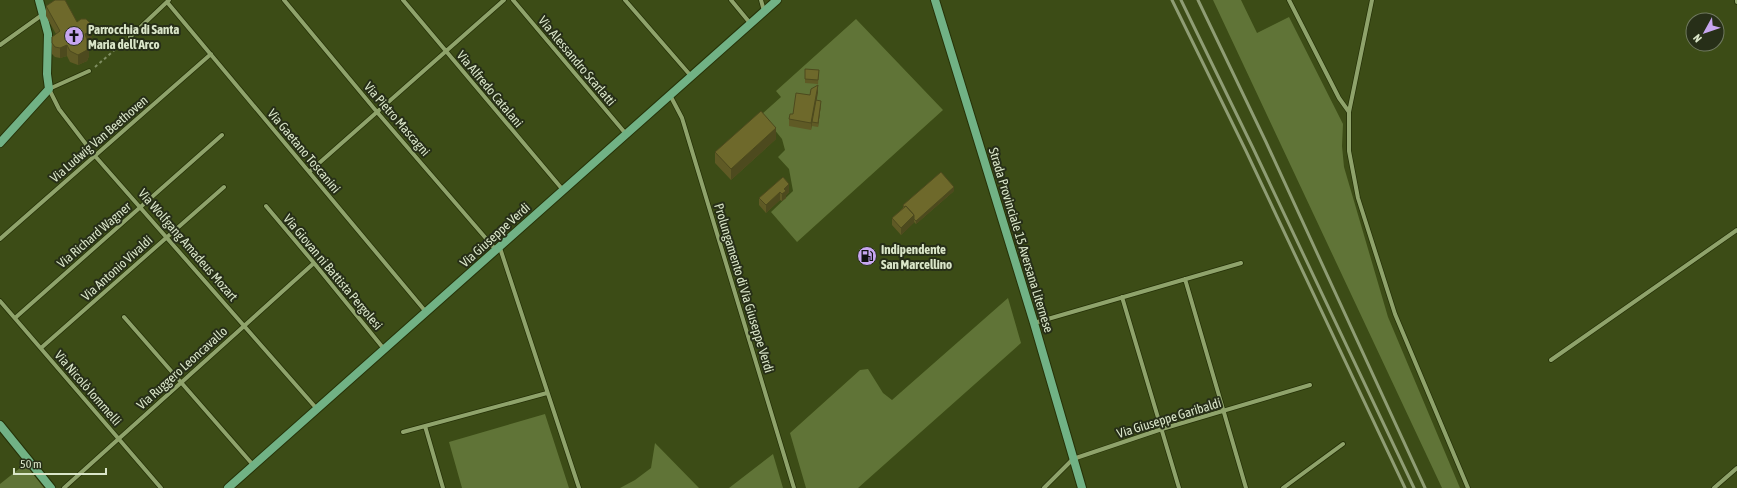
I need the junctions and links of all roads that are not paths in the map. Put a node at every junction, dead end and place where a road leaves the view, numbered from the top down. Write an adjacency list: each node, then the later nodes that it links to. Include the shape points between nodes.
1 (38, 0): 15 (street)
2 (284, 0): 25 (street, Via Pietro Mascagni)
3 (403, 0): 19 (street, Via Alfredo Catalani)
4 (504, 0): 19 (street)
5 (513, 0): 27 (street, Via Alessandro Scarlatti)
6 (625, 0): 22 (street)
7 (731, 0): 16 (street)
8 (761, 0): 14 (street)
9 (777, 0): 14 (street, Via Giuseppe Verdi)
10 (934, 0): 48 (street, Strada Provinciale 15 Aversana Liternese)
11 (1289, 0): 26 (street, via 1339,98)
12 (1372, 0): 26 (street)
13 (168, 1): 17 (street); 20 (street, Via Gaetano Toscanini)
14 (764, 12): 16 (street, Via Giuseppe Verdi)
15 (42, 15): 18 (street); 23 (street, via 48,34)
16 (751, 24): 22 (street, Via Giuseppe Verdi)
17 (130, 37)
18 (0, 45)
19 (446, 51): 25 (street); 33 (street, Via Alfredo Catalani)
20 (212, 54): 30 (street, Via Ludwig Van Beethoven); 31 (street, Via Gaetano Toscanini)
21 (89, 71): 23 (street)
22 (692, 76): 24 (street, Via Giuseppe Verdi)
23 (48, 89): 29 (street); 30 (street, Via Wolfgang Amadeus Mozart, via 59,109)
24 (670, 95): 27 (street, Via Giuseppe Verdi); 73 (street, Prolungamento di Via Giuseppe Verdi, via 682,118)
25 (377, 112): 31 (street); 39 (street, Via Pietro Mascagni)
26 (1349, 112): 79 (street, via 1349,151 1362,212 1395,314)
27 (626, 134): 33 (street, Via Giuseppe Verdi)
28 (222, 135): 35 (street, Via Richard Wagner)
29 (0, 143)
30 (96, 156): 35 (street, Via Wolfgang Amadeus Mozart); 38 (street, Via Ludwig Van Beethoven)
31 (308, 172): 45 (street, Via Gaetano Toscanini)
32 (224, 186): 37 (street, Via Antonio Vivaldi)
33 (563, 190): 39 (street, Via Giuseppe Verdi)
34 (266, 206): 40 (street, Via Giovan ni Battista Pergolesi)
35 (141, 207): 37 (street, Via Wolfgang Amadeus Mozart); 47 (street, Via Richard Wagner)
36 (1737, 230): 52 (street)
37 (168, 236): 49 (street, Via Wolfgang Amadeus Mozart); 50 (street, Via Antonio Vivaldi)
38 (0, 239)
39 (498, 249): 45 (street, Via Giuseppe Verdi); 55 (street)
40 (314, 263): 49 (street, Via Ruggero Leoncavallo); 51 (street, Via Giovan ni Battista Pergolesi)
41 (1241, 263): 42 (street)
42 (1185, 279): 43 (street); 57 (street)
43 (1122, 297): 48 (street); 60 (street)
44 (0, 301): 47 (street, Via Nicolò Iommelli)
45 (426, 312): 51 (street, Via Giuseppe Verdi)
46 (124, 317): 53 (street)
47 (15, 318): 50 (street, Via Nicolò Iommelli)
48 (1034, 323): 64 (street, Strada Provinciale 15 Aversana Liternese)
49 (245, 325): 53 (street, Via Ruggero Leoncavallo); 56 (street, Via Wolfgang Amadeus Mozart)
50 (41, 348): 62 (street, Via Nicolò Iommelli)
51 (385, 350): 56 (street, Via Giuseppe Verdi)
52 (1551, 360)
53 (182, 382): 62 (street, Via Ruggero Leoncavallo); 65 (street)
54 (1310, 384): 57 (street, Via Giuseppe Garibaldi)
55 (547, 393): 59 (street); 72 (street)
56 (318, 409): 65 (street, Via Giuseppe Verdi)
57 (1225, 412): 60 (street, Via Giuseppe Garibaldi); 77 (street)
58 (0, 425): 67 (street)
59 (425, 426): 61 (street); 71 (street)
60 (1162, 429): 64 (street, Via Giuseppe Garibaldi); 76 (street)
61 (403, 432)
62 (119, 439): 68 (street, Via Ruggero Leoncavallo); 69 (street, Via Nicolò Iommelli)
63 (1343, 444): 78 (street)
64 (1073, 458): 74 (street, Via Giuseppe Garibaldi); 75 (street, Strada Provinciale 15 Aversana Liternese)
65 (254, 466): 70 (street, Via Giuseppe Verdi)
66 (1737, 468): 80 (street)
67 (51, 488)
68 (64, 488)
69 (161, 488)
70 (228, 488)
71 (443, 488)
72 (579, 488)
73 (794, 488)
74 (1044, 488)
75 (1082, 488)
76 (1179, 488)
77 (1246, 488)
78 (1283, 488)
79 (1468, 488)
80 (1714, 488)

